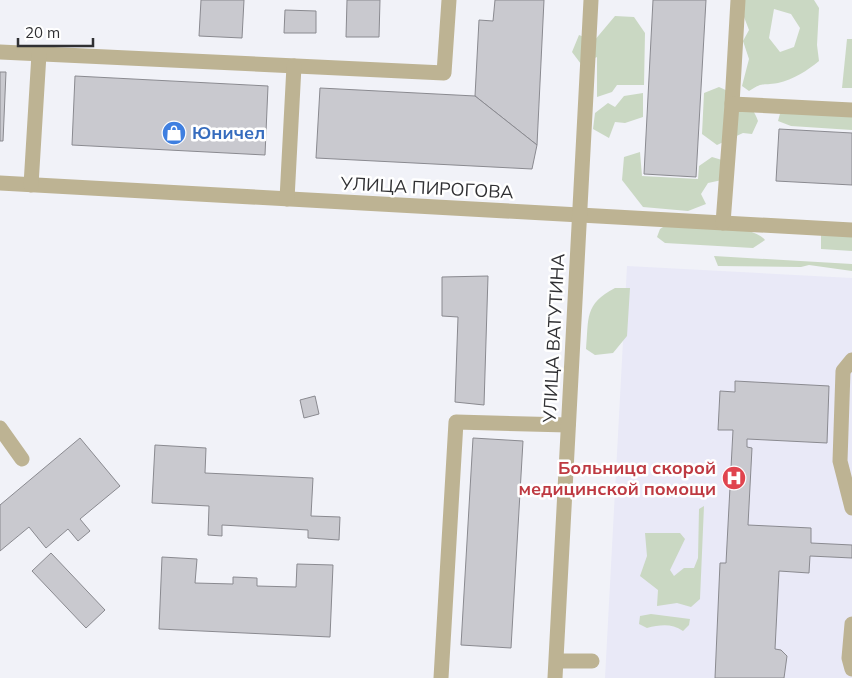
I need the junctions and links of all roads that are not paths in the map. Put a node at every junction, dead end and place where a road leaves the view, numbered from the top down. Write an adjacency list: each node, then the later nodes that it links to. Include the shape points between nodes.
1 (449, 0): 6 (street, via 444,73)
2 (591, 0): 12 (street, УЛИЦА ВАТУТИНА)
3 (738, 0): 7 (street)
4 (0, 52): 5 (street)
5 (40, 54): 6 (street); 10 (street)
6 (294, 66): 11 (street)
7 (732, 104): 8 (street); 13 (street)
8 (852, 110)
9 (0, 183): 10 (street, УЛИЦА ПИРОГОВА)
10 (31, 185): 11 (street, УЛИЦА ПИРОГОВА)
11 (287, 199): 12 (street, УЛИЦА ПИРОГОВА)
12 (579, 215): 13 (street, УЛИЦА ПИРОГОВА); 16 (street, УЛИЦА ВАТУТИНА)
13 (723, 223): 14 (street, УЛИЦА ПИРОГОВА)
14 (852, 230)
15 (852, 360): 19 (street, via 843,372 840,461)
16 (568, 425): 21 (street, УЛИЦА ВАТУТИНА); 24 (street, via 456,422)
17 (0, 428): 18 (street)
18 (22, 459)
19 (852, 508)
20 (852, 624): 23 (street)
21 (556, 661): 22 (street); 25 (street, УЛИЦА ВАТУТИНА)
22 (592, 661)
23 (852, 669)
24 (441, 678)
25 (556, 678)

